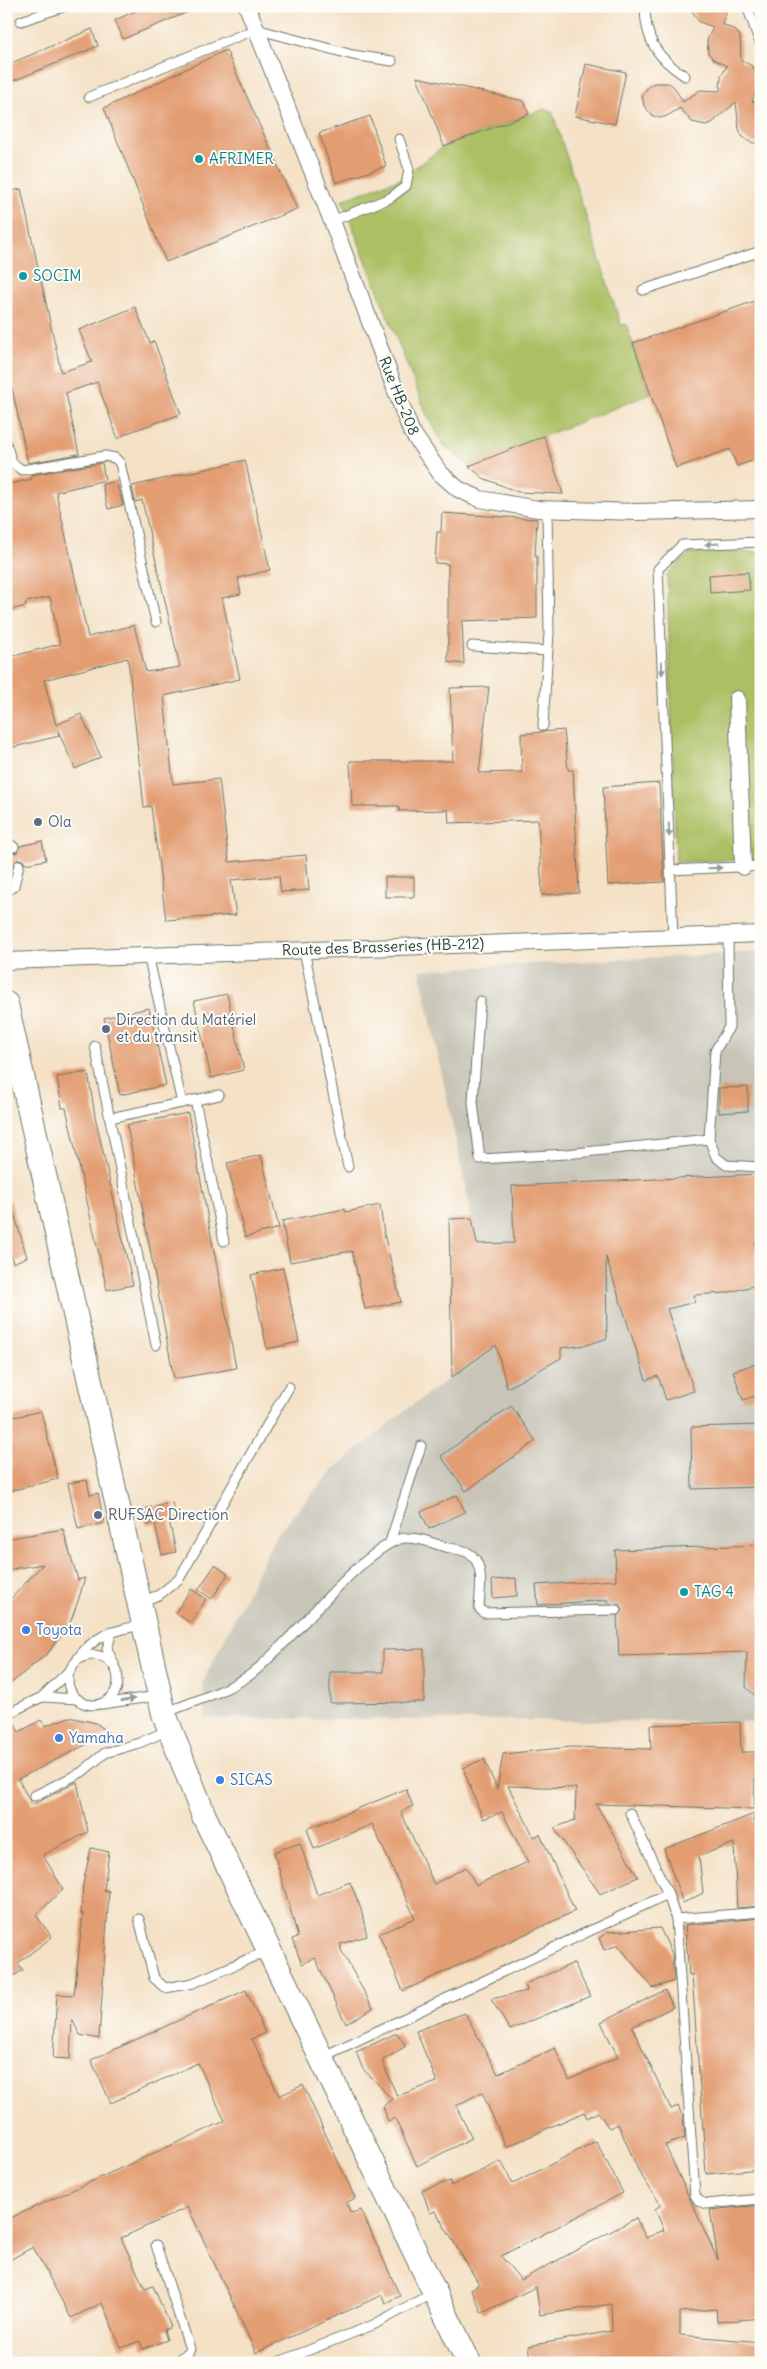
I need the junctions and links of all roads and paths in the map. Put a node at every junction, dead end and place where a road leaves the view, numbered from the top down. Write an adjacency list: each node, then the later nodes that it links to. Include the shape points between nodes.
1 (66, 6): 5 (lane)
2 (247, 6): 6 (street, Rue HB-208)
3 (645, 6): 9 (lane, via 645,22 662,60)
4 (748, 6): 7 (lane)
5 (22, 21)
6 (256, 29): 8 (lane, via 352,55); 10 (lane); 12 (street, Rue HB-208)
7 (761, 46)
8 (392, 61)
9 (684, 76)
10 (89, 97)
11 (399, 139): 12 (lane, via 409,169 406,186 390,198)
12 (332, 221): 16 (street, Rue HB-208, via 411,431 425,454 458,489 506,505)
13 (761, 251): 14 (lane)
14 (644, 290)
15 (6, 443): 19 (lane, via 12,463 22,470 105,456 120,463)
16 (547, 509): 17 (street, Rue HB-208, via 638,512); 21 (lane)
17 (761, 509)
18 (761, 542): 29 (lane, one-way to 29, via 682,546 658,569)
19 (156, 622)
20 (472, 646): 21 (lane)
21 (547, 651): 23 (lane)
22 (737, 699): 28 (street)
23 (543, 726)
24 (6, 841): 25 (lane)
25 (14, 847)
26 (20, 865): 30 (lane, via 14,886)
27 (761, 866): 28 (lane)
28 (743, 867): 29 (lane, one-way to 28)
29 (670, 870): 33 (lane)
30 (6, 892)
31 (761, 934): 32 (street, Route des Brasseries (HB-212))
32 (728, 935): 33 (street, Route des Brasseries (HB-212)); 44 (lane, via 729,1027 715,1051)
33 (673, 937): 34 (street, Route des Brasseries (HB-212))
34 (304, 950): 35 (street, Route des Brasseries (HB-212)); 45 (lane)
35 (148, 955): 36 (street, Route des Brasseries (HB-212)); 42 (lane)
36 (6, 962)
37 (480, 1001): 44 (lane, via 473,1102 480,1159 566,1154)
38 (6, 1004): 53 (street)
39 (95, 1046): 43 (lane)
40 (219, 1095): 41 (lane)
41 (194, 1100): 42 (lane); 47 (lane)
42 (182, 1103): 43 (lane)
43 (110, 1118): 48 (lane)
44 (709, 1139): 46 (lane, via 716,1157 726,1165)
45 (348, 1167)
46 (761, 1167)
47 (224, 1241)
48 (156, 1345)
49 (289, 1387): 53 (lane, via 179,1579)
50 (421, 1446): 51 (lane)
51 (390, 1542): 52 (lane, via 417,1539 469,1553 477,1560 480,1569 479,1608 484,1612); 62 (lane, via 250,1674 219,1691)
52 (617, 1610)
53 (142, 1613): 54 (lane); 62 (street)
54 (112, 1632): 55 (lane, via 96,1638); 56 (lane, via 108,1649)
55 (77, 1660): 56 (lane, via 97,1655 108,1659); 57 (lane)
56 (115, 1667): 60 (lane, via 117,1689 108,1700)
57 (70, 1671): 58 (lane); 59 (lane, via 68,1682)
58 (42, 1697): 59 (lane); 61 (lane)
59 (78, 1699): 60 (lane, via 86,1704)
60 (96, 1704): 62 (lane, one-way to 62)
61 (9, 1713)
62 (164, 1713): 63 (lane, via 139,1743 105,1753 82,1772); 69 (street, via 204,1816)
63 (34, 1796)
64 (630, 1813): 65 (lane)
65 (668, 1894): 68 (lane); 70 (lane)
66 (761, 1912): 68 (lane)
67 (139, 1918): 69 (lane, via 154,1978 165,1988 193,1983)
68 (676, 1920): 71 (lane, via 694,2195 706,2204)
69 (269, 1950): 70 (street)
70 (322, 2057): 73 (street)
71 (761, 2199)
72 (156, 2245): 74 (lane, via 190,2349)
73 (435, 2291): 75 (lane, via 373,2325); 76 (street)
74 (173, 2363)
75 (276, 2363)
76 (470, 2363)

